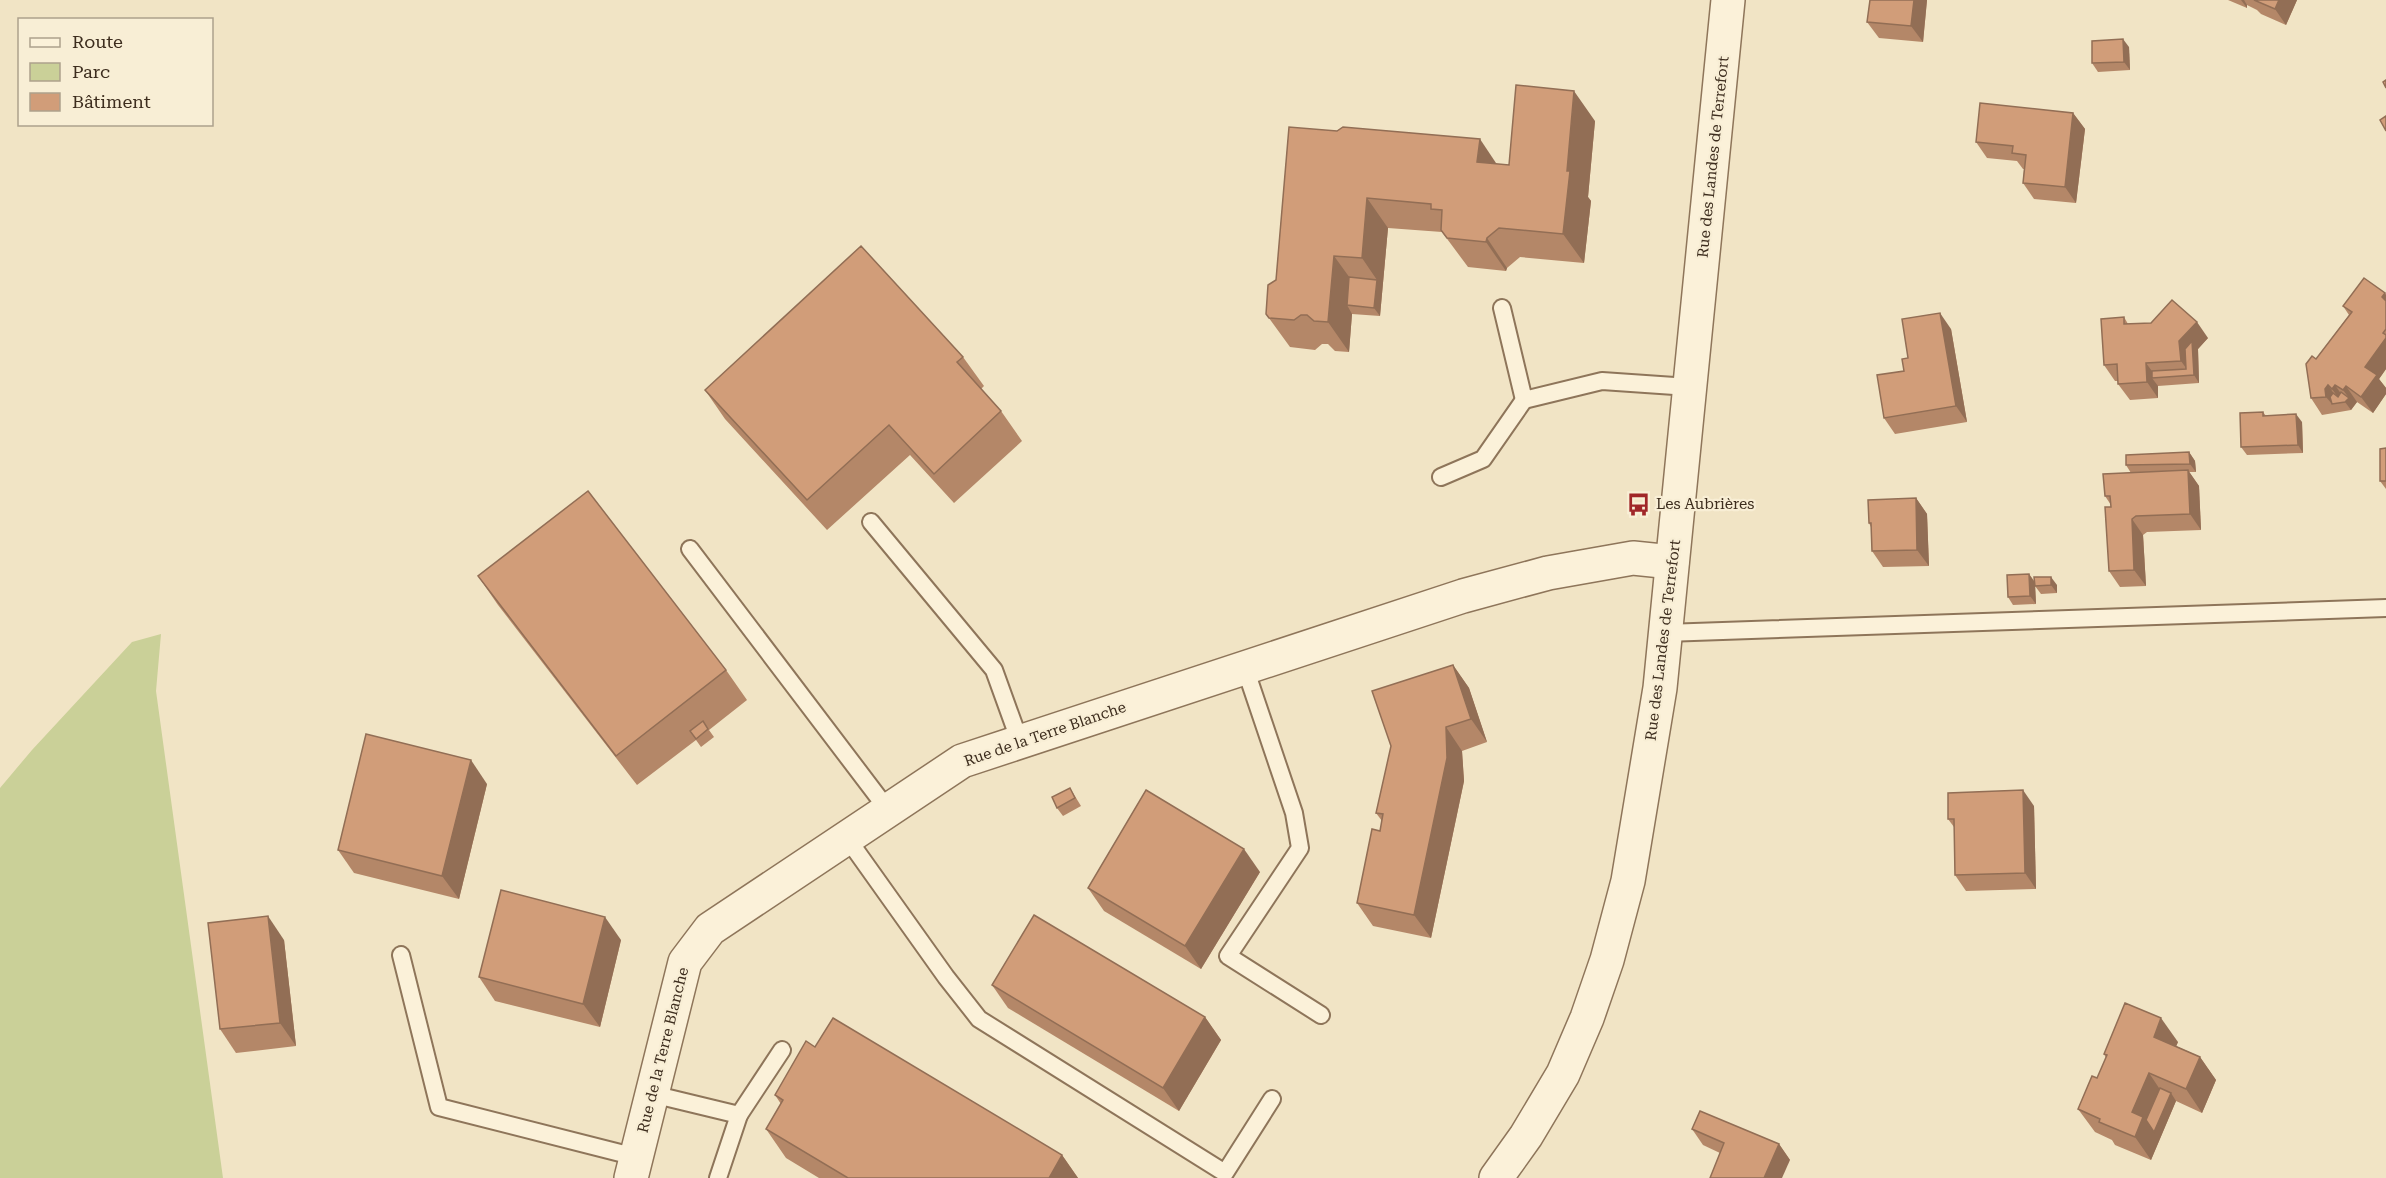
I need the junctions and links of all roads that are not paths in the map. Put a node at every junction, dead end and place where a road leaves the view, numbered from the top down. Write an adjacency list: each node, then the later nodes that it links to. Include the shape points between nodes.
1 (1728, 0): 3 (street, Rue des Landes de Terrefort)
2 (1502, 308): 4 (lane)
3 (1689, 387): 4 (lane, via 1602,381); 8 (street, Rue des Landes de Terrefort)
4 (1524, 400): 5 (lane, via 1483,459)
5 (1441, 477)
6 (871, 522): 12 (lane, via 994,670)
7 (690, 549): 13 (lane)
8 (1672, 562): 10 (street, Rue des Landes de Terrefort); 11 (street, Rue de la Terre Blanche, via 1633,558 1548,573 1463,596)
9 (2386, 608): 10 (lane)
10 (1665, 633): 23 (street, Rue des Landes de Terrefort, via 1660,688 1629,870 1607,960 1563,1074)
11 (1245, 668): 12 (street, Rue de la Terre Blanche); 16 (lane, via 1294,813 1300,848 1228,956)
12 (1020, 742): 13 (street, Rue de la Terre Blanche, via 962,761)
13 (888, 810): 14 (street, Rue de la Terre Blanche)
14 (847, 838): 18 (street, Rue de la Terre Blanche, via 710,929 685,962); 19 (lane, via 979,1019 1225,1173)
15 (401, 955): 21 (lane, via 439,1107)
16 (1321, 1015)
17 (782, 1050): 20 (lane)
18 (652, 1094): 20 (lane); 21 (street, Rue de la Terre Blanche)
19 (1272, 1099)
20 (738, 1115): 22 (lane)
21 (634, 1167)
22 (718, 1178)
23 (1497, 1178)

